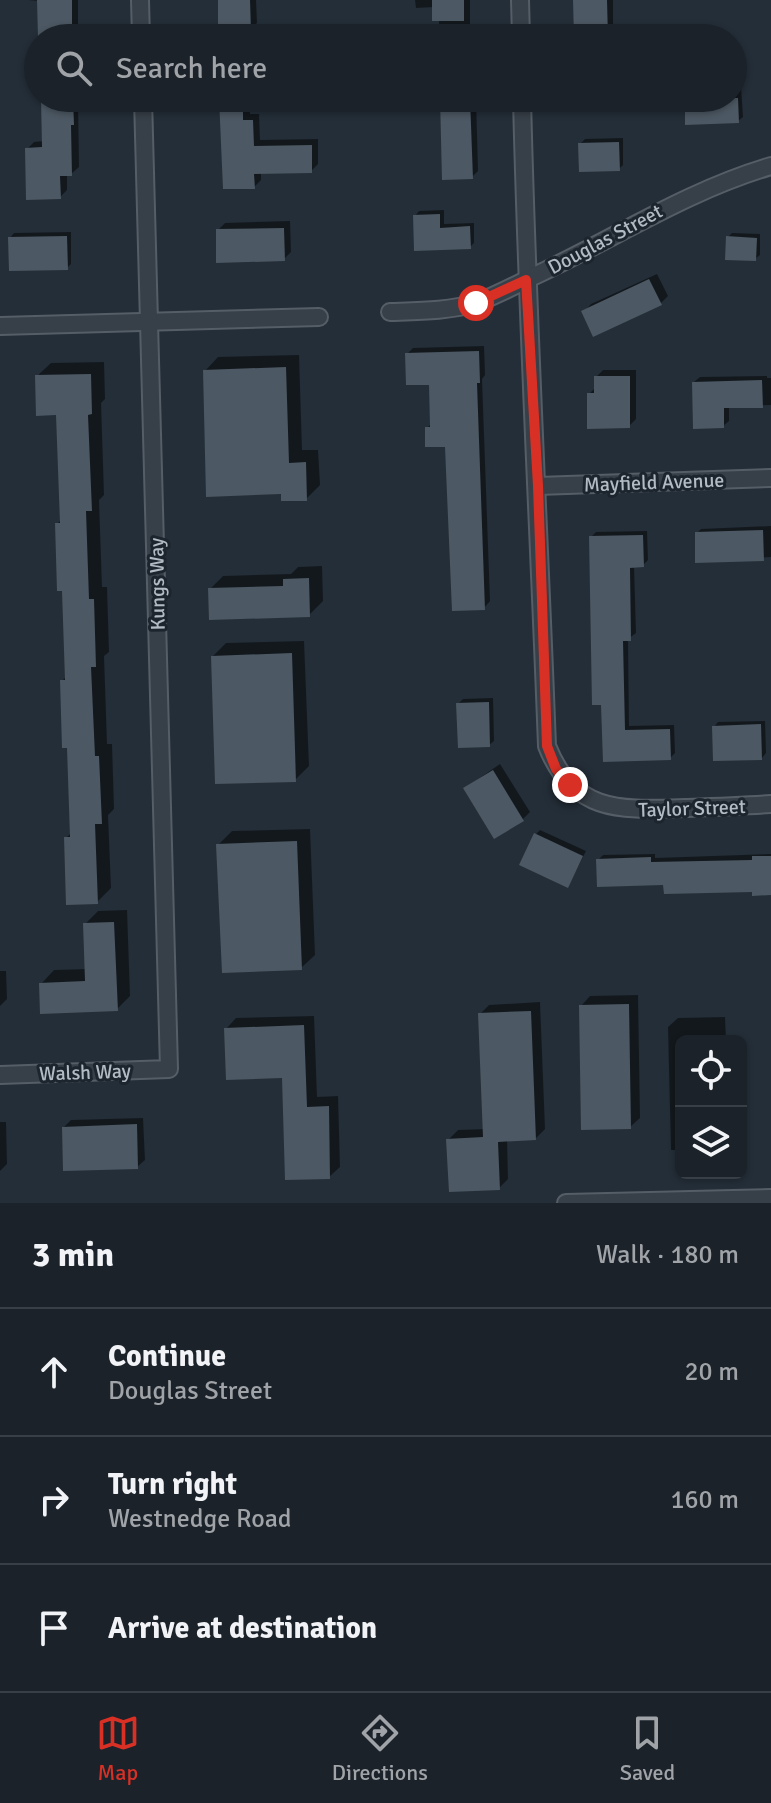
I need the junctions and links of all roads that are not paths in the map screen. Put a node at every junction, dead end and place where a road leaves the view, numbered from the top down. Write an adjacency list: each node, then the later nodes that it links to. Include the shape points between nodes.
1 (140, 0): 3 (street)
2 (520, 0): 4 (street)
3 (141, 24)
4 (521, 24)
5 (144, 112): 11 (street, Kungs Way)
6 (522, 112): 8 (street)
7 (771, 166): 8 (street, Douglas Street, via 671,204)
8 (526, 280): 9 (street, Douglas Street, via 476,303); 14 (street)
9 (390, 312)
10 (319, 317): 11 (street)
11 (151, 321): 12 (street); 16 (street, Kungs Way)
12 (0, 326)
13 (771, 478): 14 (street, Mayfield Avenue)
14 (538, 486): 15 (street, Taylor Street, via 547,746 556,769 570,785 600,803 628,810)
15 (771, 804)
16 (169, 1069): 17 (street, Walsh Way)
17 (0, 1075)
18 (771, 1198): 19 (street)
19 (566, 1203)

